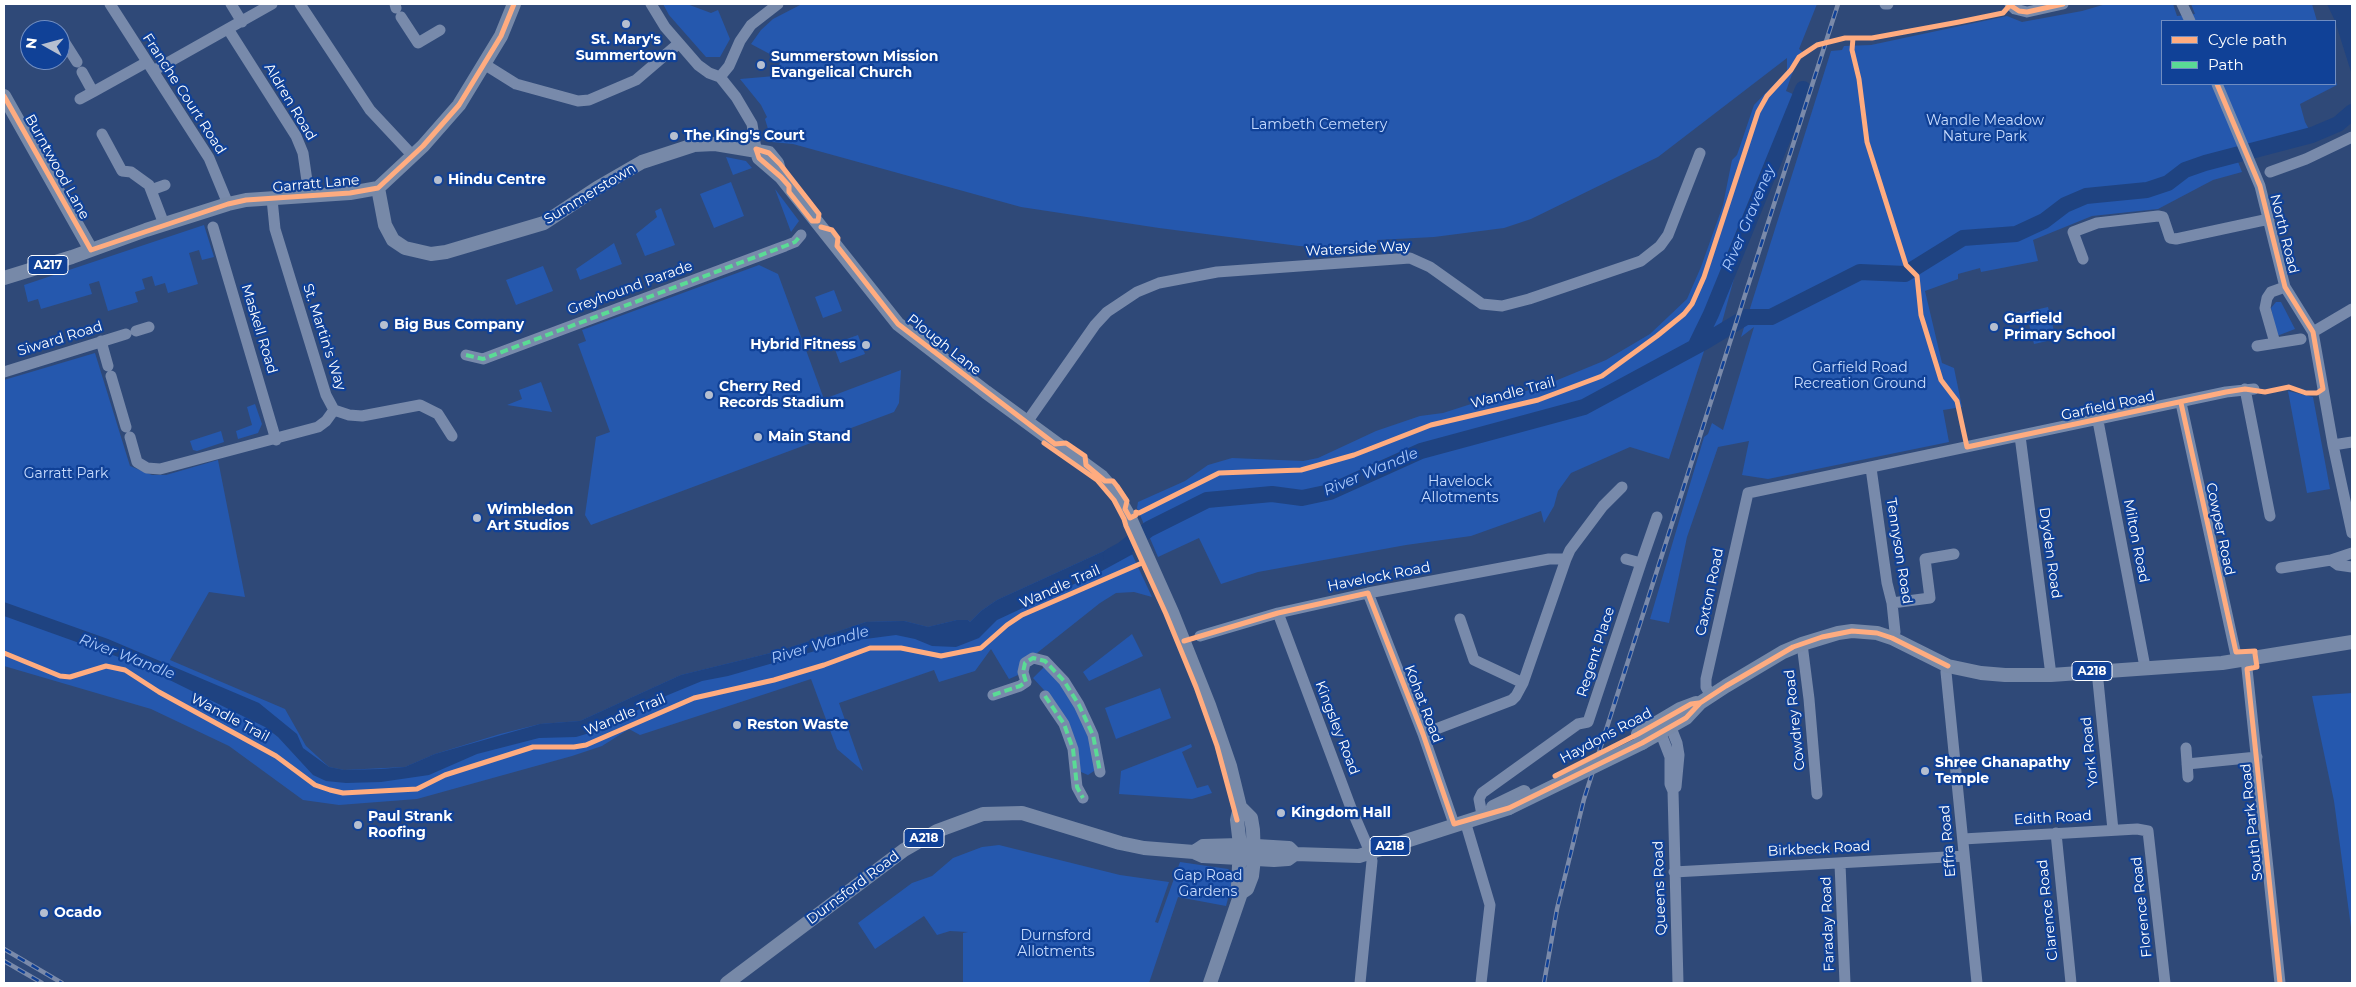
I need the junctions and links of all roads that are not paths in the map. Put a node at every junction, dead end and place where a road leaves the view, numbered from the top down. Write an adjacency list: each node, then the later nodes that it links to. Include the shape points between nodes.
1 (110, 4): 19 (street, Franche Court Road)
2 (231, 4): 13 (street)
3 (272, 4): 13 (street)
4 (300, 4): 29 (street, via 370,110)
5 (514, 4): 18 (main road, Garratt Lane, via 507,24)
6 (651, 4): 16 (street)
7 (778, 4): 20 (street, via 751,25)
8 (2010, 4): 9 (street, via 2027,12)
9 (2063, 4)
10 (2182, 4): 12 (street)
11 (397, 9): 15 (street, via 418,43)
12 (2190, 20)
13 (242, 22): 14 (street)
14 (228, 29): 19 (street); 34 (street, Aldren Road, via 296,136 303,153)
15 (440, 30)
16 (678, 44): 18 (street, via 636,80 588,100 578,101 516,84); 20 (street, via 702,68)
17 (70, 50): 22 (street)
18 (484, 64): 29 (main road, Garratt Lane, via 459,105)
19 (150, 66): 22 (street); 36 (street, Franche Court Road, via 209,158)
20 (720, 77): 27 (street, via 746,111 756,138)
21 (2216, 85): 37 (street, North Road, via 2250,160)
22 (93, 92): 24 (street)
23 (4, 96): 41 (main road, Burntwood Lane)
24 (80, 99)
25 (102, 134): 33 (street, via 122,170 131,172)
26 (2352, 137): 30 (street)
27 (756, 149): 32 (main road, Summerstown, via 694,145 642,162 544,223 432,254 405,248 393,240 385,225); 57 (main road, Plough Lane, via 758,158 781,176 898,324)
28 (1700, 153): 57 (street, Waterside Way, via 1668,235 1641,261 1502,306 1482,304 1430,267 1410,258 1217,272 1159,283 1137,292 1107,312)
29 (413, 156): 32 (main road, Garratt Lane)
30 (2270, 172)
31 (165, 185): 33 (street)
32 (378, 188): 34 (main road, Garratt Lane / A217, via 350,194)
33 (151, 190): 38 (street)
34 (310, 195): 35 (main road, Garratt Lane / A217)
35 (272, 198): 36 (main road, Garratt Lane / A217); 55 (street, St. Martin's Way, via 275,229 326,395)
36 (228, 204): 38 (main road, Garratt Lane / A217)
37 (2269, 219): 42 (street, via 2176,239 2170,238 2163,217 2097,223 2068,233); 44 (street, North Road)
38 (164, 224): 41 (main road, Garratt Lane / A217)
39 (213, 227): 60 (street, Maskell Road)
40 (801, 234): 52 (street, Greyhound Parade, via 795,242 785,246 483,359)
41 (91, 250): 43 (main road, Garratt Lane / A217)
42 (2083, 259)
43 (4, 278)
44 (2285, 286): 47 (street, North Road); 50 (street, via 2271,292 2265,308)
45 (2352, 309): 47 (street)
46 (149, 327): 49 (street, Siward Road)
47 (2313, 332): 62 (street, North Road)
48 (2301, 339): 50 (street)
49 (101, 341): 53 (street, Siward Road); 60 (street, via 138,462 147,468 160,469)
50 (2275, 343): 51 (street)
51 (2257, 346)
52 (466, 356)
53 (4, 372)
54 (2181, 403): 56 (street, Garfield Road); 66 (street, Garfield Road, via 2250,389); 85 (street, Cowper Road)
55 (334, 410): 58 (street, St. Martin's Way, via 362,416 420,405 438,414); 60 (street, via 318,427)
56 (2098, 420): 59 (street, Garfield Road); 87 (street, Milton Road)
57 (1027, 422): 103 (main road, Plough Lane, via 1102,477 1132,523 1210,705)
58 (452, 436)
59 (2020, 436): 63 (street, Garfield Road); 89 (street, Dryden Road)
60 (276, 440)
61 (2352, 442): 62 (street)
62 (2333, 444): 68 (street, North Road)
63 (1870, 468): 65 (street, Garfield Road); 78 (street, Tennyson Road)
64 (1622, 487): 71 (street, via 1602,506)
65 (1748, 493): 93 (street, Caxton Road, via 1706,679)
66 (2270, 516)
67 (1657, 517): 74 (street, Regent Place)
68 (2352, 532)
69 (2352, 553): 73 (street)
70 (1954, 554): 78 (street, via 1925,559 1930,598)
71 (1566, 559): 77 (street, Havelock Road, via 1549,559); 90 (street)
72 (1626, 559): 74 (street)
73 (2330, 560): 75 (street); 76 (street, via 2309,568)
74 (1642, 563): 104 (street, Regent Place, via 1588,722 1578,724 1567,739 1482,793 1478,799)
75 (2352, 567)
76 (2280, 568)
77 (1368, 594): 79 (street, Havelock Road); 95 (street, Kohat Road)
78 (1892, 603): 82 (street, Tennyson Road)
79 (1278, 613): 81 (street, Havelock Road); 112 (street, Kingsley Road)
80 (1460, 619): 90 (street, via 1474,660)
81 (1200, 636)
82 (1892, 638): 84 (main road, Haydons Road / A218, via 1876,633 1852,632); 86 (main road, Haydons Road / A218)
83 (2352, 642): 85 (main road, Haydons Road / A218)
84 (1802, 644): 93 (main road, Haydons Road / A218, via 1783,652); 101 (street, Cowdrey Road)
85 (2241, 660): 87 (main road, Haydons Road / A218); 97 (street, South Park Road)
86 (1948, 666): 89 (main road, Haydons Road / A218, via 1994,674); 109 (street, Effra Road, via 1946,672)
87 (2145, 667): 88 (main road, Haydons Road / A218)
88 (2097, 671): 89 (main road, Haydons Road / A218); 107 (street, York Road)
89 (2051, 675)
90 (1523, 683): 95 (street, via 1512,700)
91 (993, 695): 99 (street, via 1026,682 1025,663 1033,658 1046,661 1079,705 1093,735)
92 (1045, 696): 102 (street, via 1064,724 1073,749 1077,787)
93 (1705, 700): 94 (main road, Haydons Road / A218, via 1686,718)
94 (1664, 725): 104 (main road, Haydons Road / A218); 115 (street, Queens Road, via 1673,791)
95 (1423, 734): 105 (street, Kohat Road)
96 (2186, 748): 98 (street)
97 (2257, 756): 98 (street); 126 (street, South Park Road)
98 (2187, 764): 100 (street)
99 (1100, 772)
100 (2188, 777)
101 (1817, 794)
102 (1083, 798)
103 (1240, 807): 110 (main road, Plough Lane, via 1237,820); 111 (main road, Plough Lane, via 1251,818)
104 (1482, 815): 105 (main road, Haydons Road / A218)
105 (1460, 822): 112 (main road, Haydons Road / A218); 120 (street, Kohat Road, via 1490,906)
106 (2146, 829): 107 (street, Edith Road); 125 (street, Florence Road, via 2150,834)
107 (2113, 830): 108 (street, Edith Road)
108 (2056, 834): 109 (street, Edith Road); 124 (street, Clarence Road)
109 (1963, 839): 113 (street, Effra Road)
110 (1240, 851): 111 (main road, Haydons Road); 116 (main road, Plough Lane, via 1238,886); 117 (main road, Durnsford Road / A218, via 1203,846 1194,852 1144,848 1022,813 983,814 937,831 904,850)
111 (1254, 852): 112 (main road, Haydons Road / A218, via 1289,848 1295,854 1353,856); 116 (main road, Plough Lane, via 1247,889)
112 (1370, 852): 119 (street, via 1372,860)
113 (1964, 856): 114 (street, Birkbeck Road); 123 (street, Effra Road)
114 (1840, 864): 115 (street, Birkbeck Road); 122 (street, Faraday Road)
115 (1674, 872): 121 (street, Queens Road)
116 (1241, 894): 118 (main road, Plough Lane)
117 (727, 983)
118 (1210, 983)
119 (1360, 983)
120 (1481, 983)
121 (1678, 983)
122 (1845, 983)
123 (1977, 983)
124 (2071, 983)
125 (2165, 983)
126 (2280, 983)

